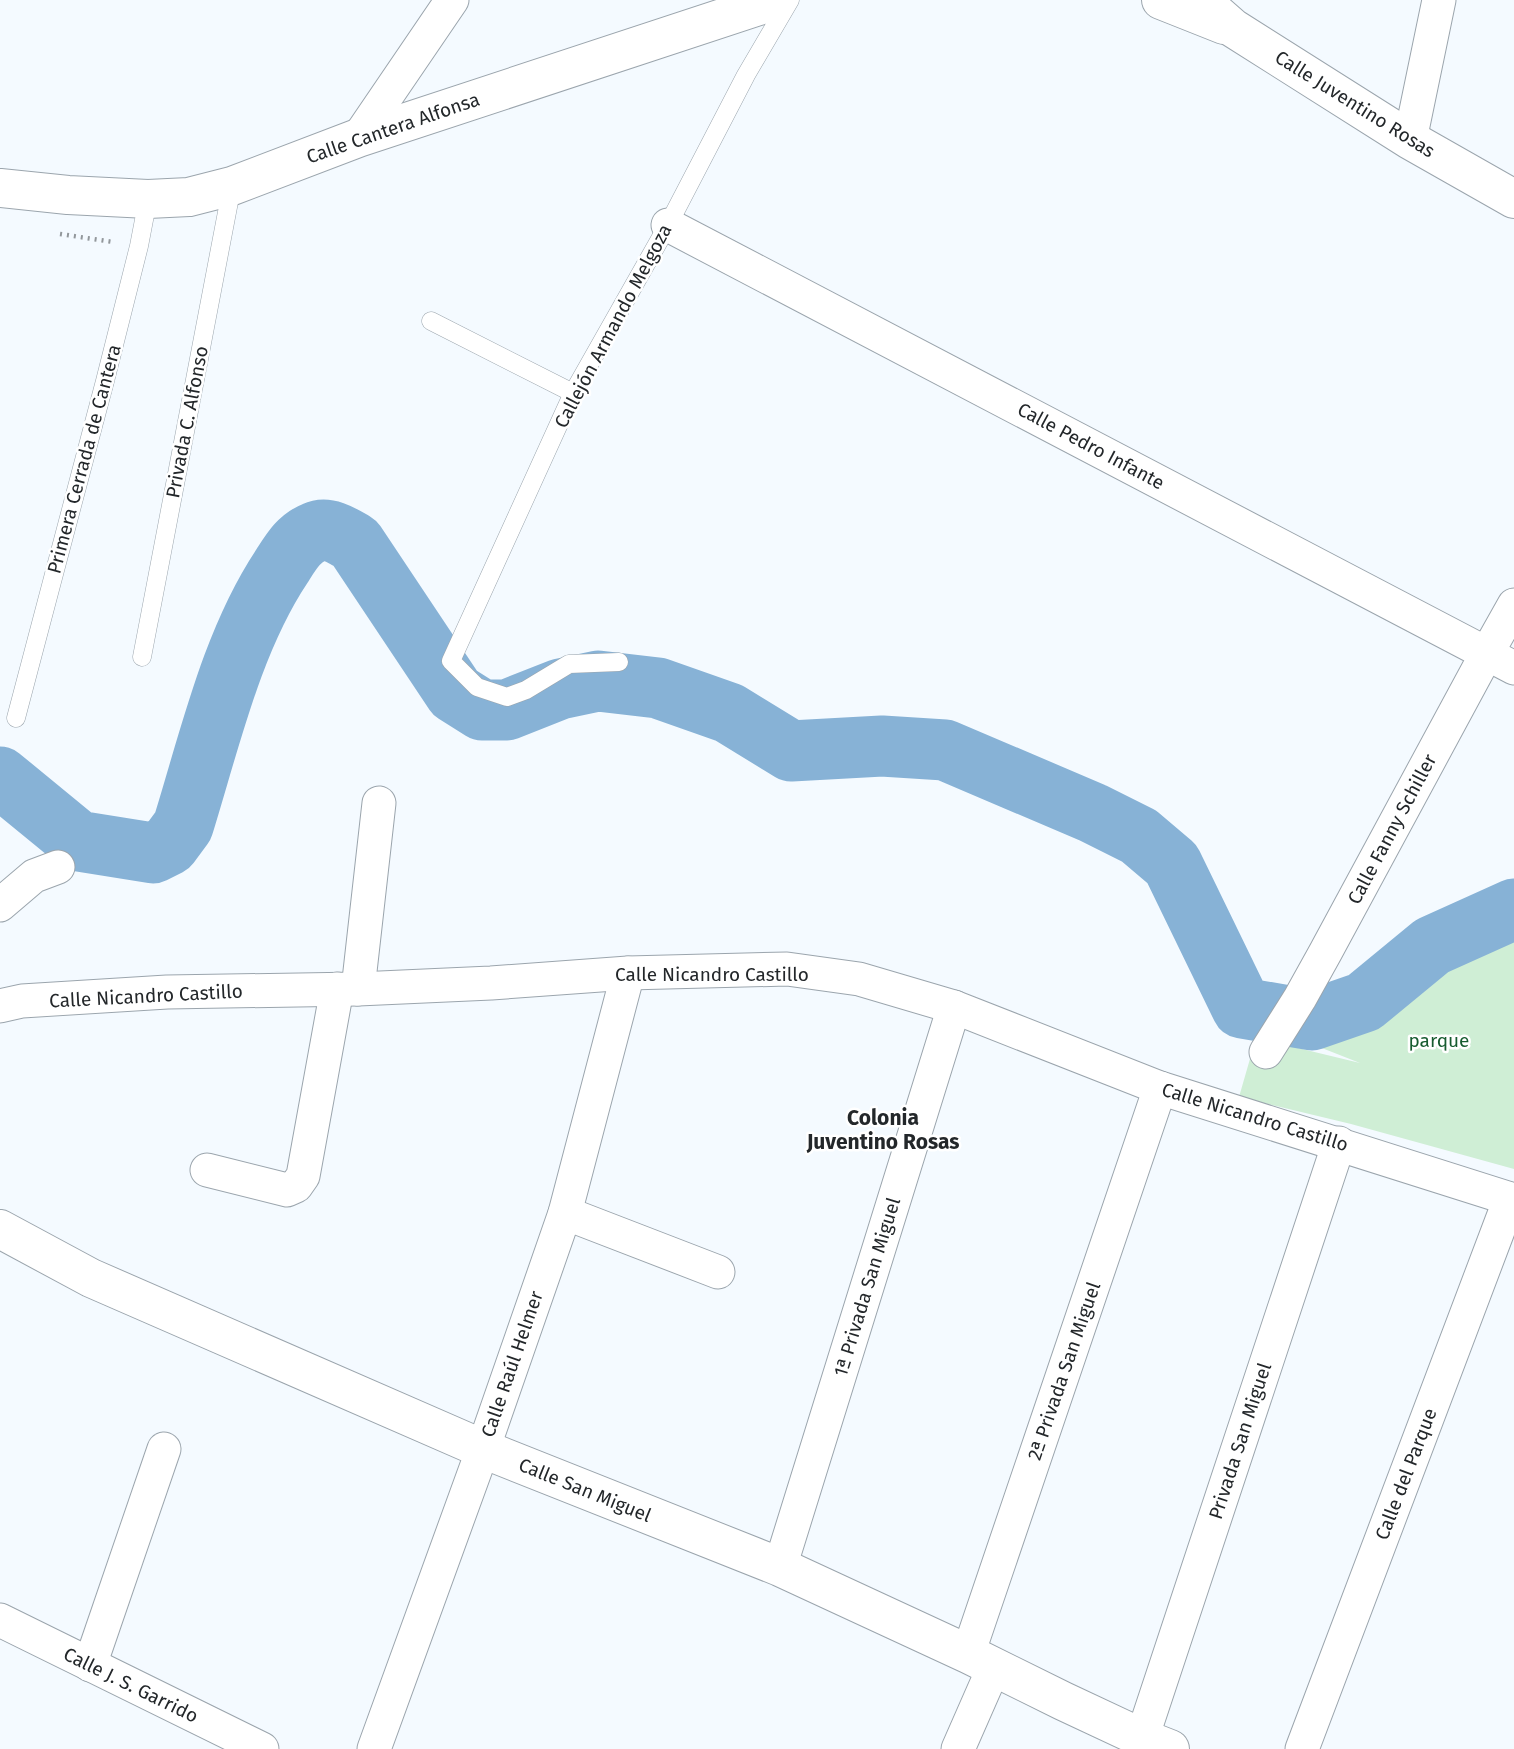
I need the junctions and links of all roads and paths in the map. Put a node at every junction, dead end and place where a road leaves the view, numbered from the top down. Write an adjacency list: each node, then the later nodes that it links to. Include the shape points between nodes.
1 (452, 0): 8 (street)
2 (777, 0): 8 (street, Calle Cantera Alfonsa)
3 (790, 0): 14 (lane, Callejón Armando Melgoza)
4 (1161, 0): 7 (street)
5 (1201, 0): 7 (street, Calle Juventino Rosas)
6 (1439, 0): 9 (street)
7 (1233, 28): 9 (street, Calle Juventino Rosas)
8 (358, 138): 10 (street, Calle Cantera Alfonsa)
9 (1410, 140): 13 (street, Calle Juventino Rosas)
10 (232, 187): 12 (street, Calle Cantera Alfonsa, via 189,197); 20 (lane, Privada C. Alfonso)
11 (0, 188): 12 (street, Calle Cantera Alfonsa)
12 (148, 199): 16 (lane, Primera Cerrada de Cantera)
13 (1514, 199)
14 (668, 225): 18 (lane, Callejón Armando Melgoza); 21 (street, Calle Pedro Infante)
15 (50, 232): 16 (path)
16 (139, 246): 23 (lane, Primera Cerrada de Cantera)
17 (431, 321): 18 (lane)
18 (573, 393): 22 (lane, Callejón Armando Melgoza, via 451,661 477,687 507,697 569,664)
19 (1514, 605): 21 (street, Calle Fanny Schiller)
20 (142, 657)
21 (1500, 660): 31 (street, Calle Fanny Schiller)
22 (619, 662)
23 (16, 718)
24 (379, 803): 28 (street)
25 (58, 867): 26 (street, via 34,876)
26 (0, 905)
27 (628, 973): 28 (street, Calle Nicandro Castillo); 30 (street, Calle Nicandro Castillo, via 787,970 859,979); 36 (street, Calle Raúl Helmer)
28 (348, 989): 29 (street, Calle Nicandro Castillo, via 167,992); 34 (street, via 303,1177 296,1186 287,1190)
29 (0, 1006)
30 (954, 1007): 32 (street, Calle Nicandro Castillo); 41 (street, 1ª Privada San Miguel)
31 (1266, 1052)
32 (1160, 1088): 33 (street, Calle Nicandro Castillo); 43 (street, 2ª Privada San Miguel)
33 (1339, 1143): 35 (street, Calle Nicandro Castillo); 45 (street, Privada San Miguel)
34 (207, 1170)
35 (1512, 1199): 49 (street, Calle del Parque)
36 (565, 1213): 38 (street); 40 (street, Calle Raúl Helmer)
37 (0, 1229): 40 (street, Calle San Miguel, via 91,1278)
38 (718, 1272)
39 (164, 1449): 44 (street)
40 (482, 1449): 41 (street, Calle San Miguel); 47 (street, Calle Raúl Helmer)
41 (780, 1567): 43 (street, Calle San Miguel)
42 (0, 1620): 44 (street, Calle J. S. Garrido)
43 (981, 1661): 45 (street, Calle San Miguel); 48 (street, 2ª Privada San Miguel)
44 (90, 1665): 46 (street, Calle J. S. Garrido)
45 (1156, 1744)
46 (262, 1749)
47 (374, 1749)
48 (958, 1749)
49 (1302, 1749)

